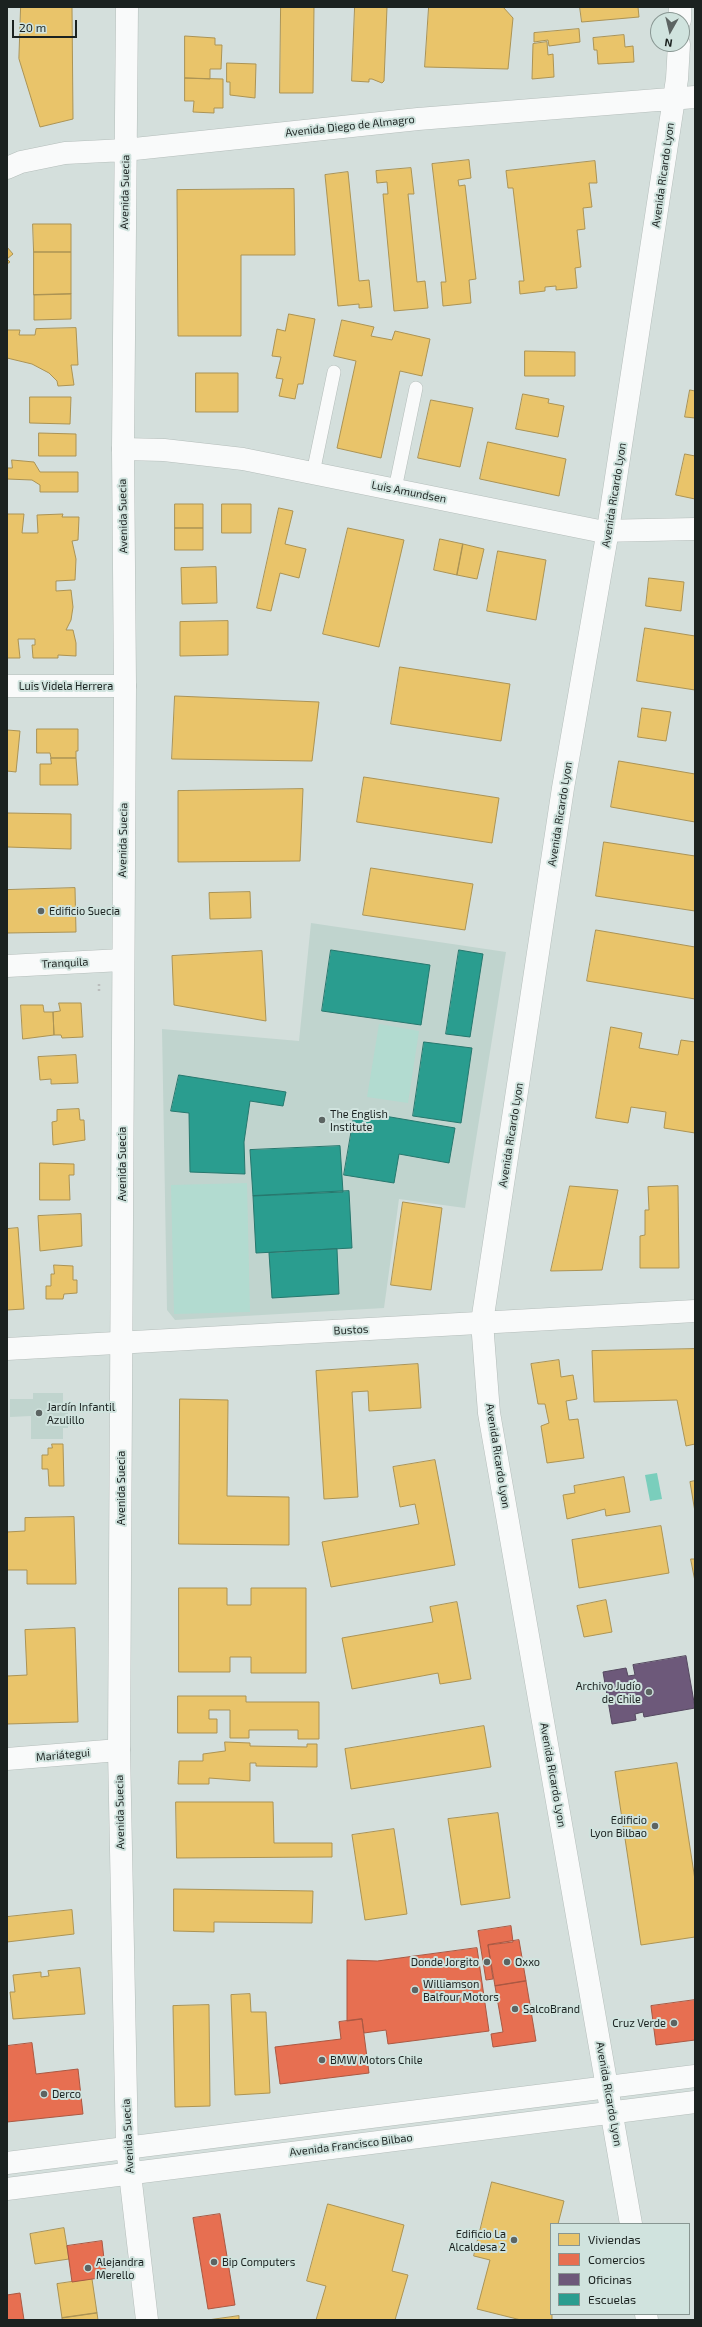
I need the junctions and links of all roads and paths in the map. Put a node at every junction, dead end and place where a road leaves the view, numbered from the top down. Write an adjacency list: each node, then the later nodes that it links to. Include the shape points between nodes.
1 (127, 7): 4 (street, Avenida Suecia)
2 (680, 52): 3 (street, Avenida Ricardo Lyon)
3 (684, 98): 4 (street, Avenida Diego de Almagro, via 418,119); 12 (street, Avenida Ricardo Lyon)
4 (125, 150): 5 (street, Avenida Diego de Almagro, via 65,153 21,162); 8 (street, Avenida Suecia)
5 (7, 168)
6 (334, 372): 9 (lane)
7 (416, 388): 10 (lane)
8 (123, 449): 9 (street, Luis Amundsen, via 164,450 243,459); 14 (street, Avenida Suecia)
9 (312, 473): 10 (street, Luis Amundsen)
10 (395, 490): 12 (street, Luis Amundsen)
11 (695, 529): 12 (street, Luis Amundsen)
12 (608, 530): 20 (street, Avenida Ricardo Lyon, via 563,788)
13 (7, 686): 14 (street, Luis Videla Herrera)
14 (125, 686): 15 (street, Avenida Suecia)
15 (122, 960): 16 (street, Tranquila); 21 (street, Avenida Suecia)
16 (7, 966)
17 (98, 979): 18 (path)
18 (99, 991)
19 (695, 1311): 20 (street, Bustos)
20 (482, 1322): 21 (street, Bustos); 26 (street, Avenida Ricardo Lyon, via 489,1412)
21 (122, 1343): 22 (street, Bustos); 23 (street, Avenida Suecia)
22 (7, 1349)
23 (119, 1750): 24 (street, Mariátegui); 29 (street, Avenida Suecia)
24 (7, 1759)
25 (695, 2076): 26 (street)
26 (608, 2088): 28 (street, Avenida Ricardo Lyon); 29 (street)
27 (695, 2102): 28 (street, Avenida Francisco Bilbao)
28 (612, 2113): 31 (street, Avenida Francisco Bilbao); 33 (street, Avenida Ricardo Lyon)
29 (127, 2148): 30 (street); 31 (street, Avenida Suecia)
30 (7, 2163)
31 (129, 2172): 32 (street, Avenida Francisco Bilbao); 34 (street, Avenida Suecia)
32 (7, 2189)
33 (631, 2223)
34 (147, 2320)

